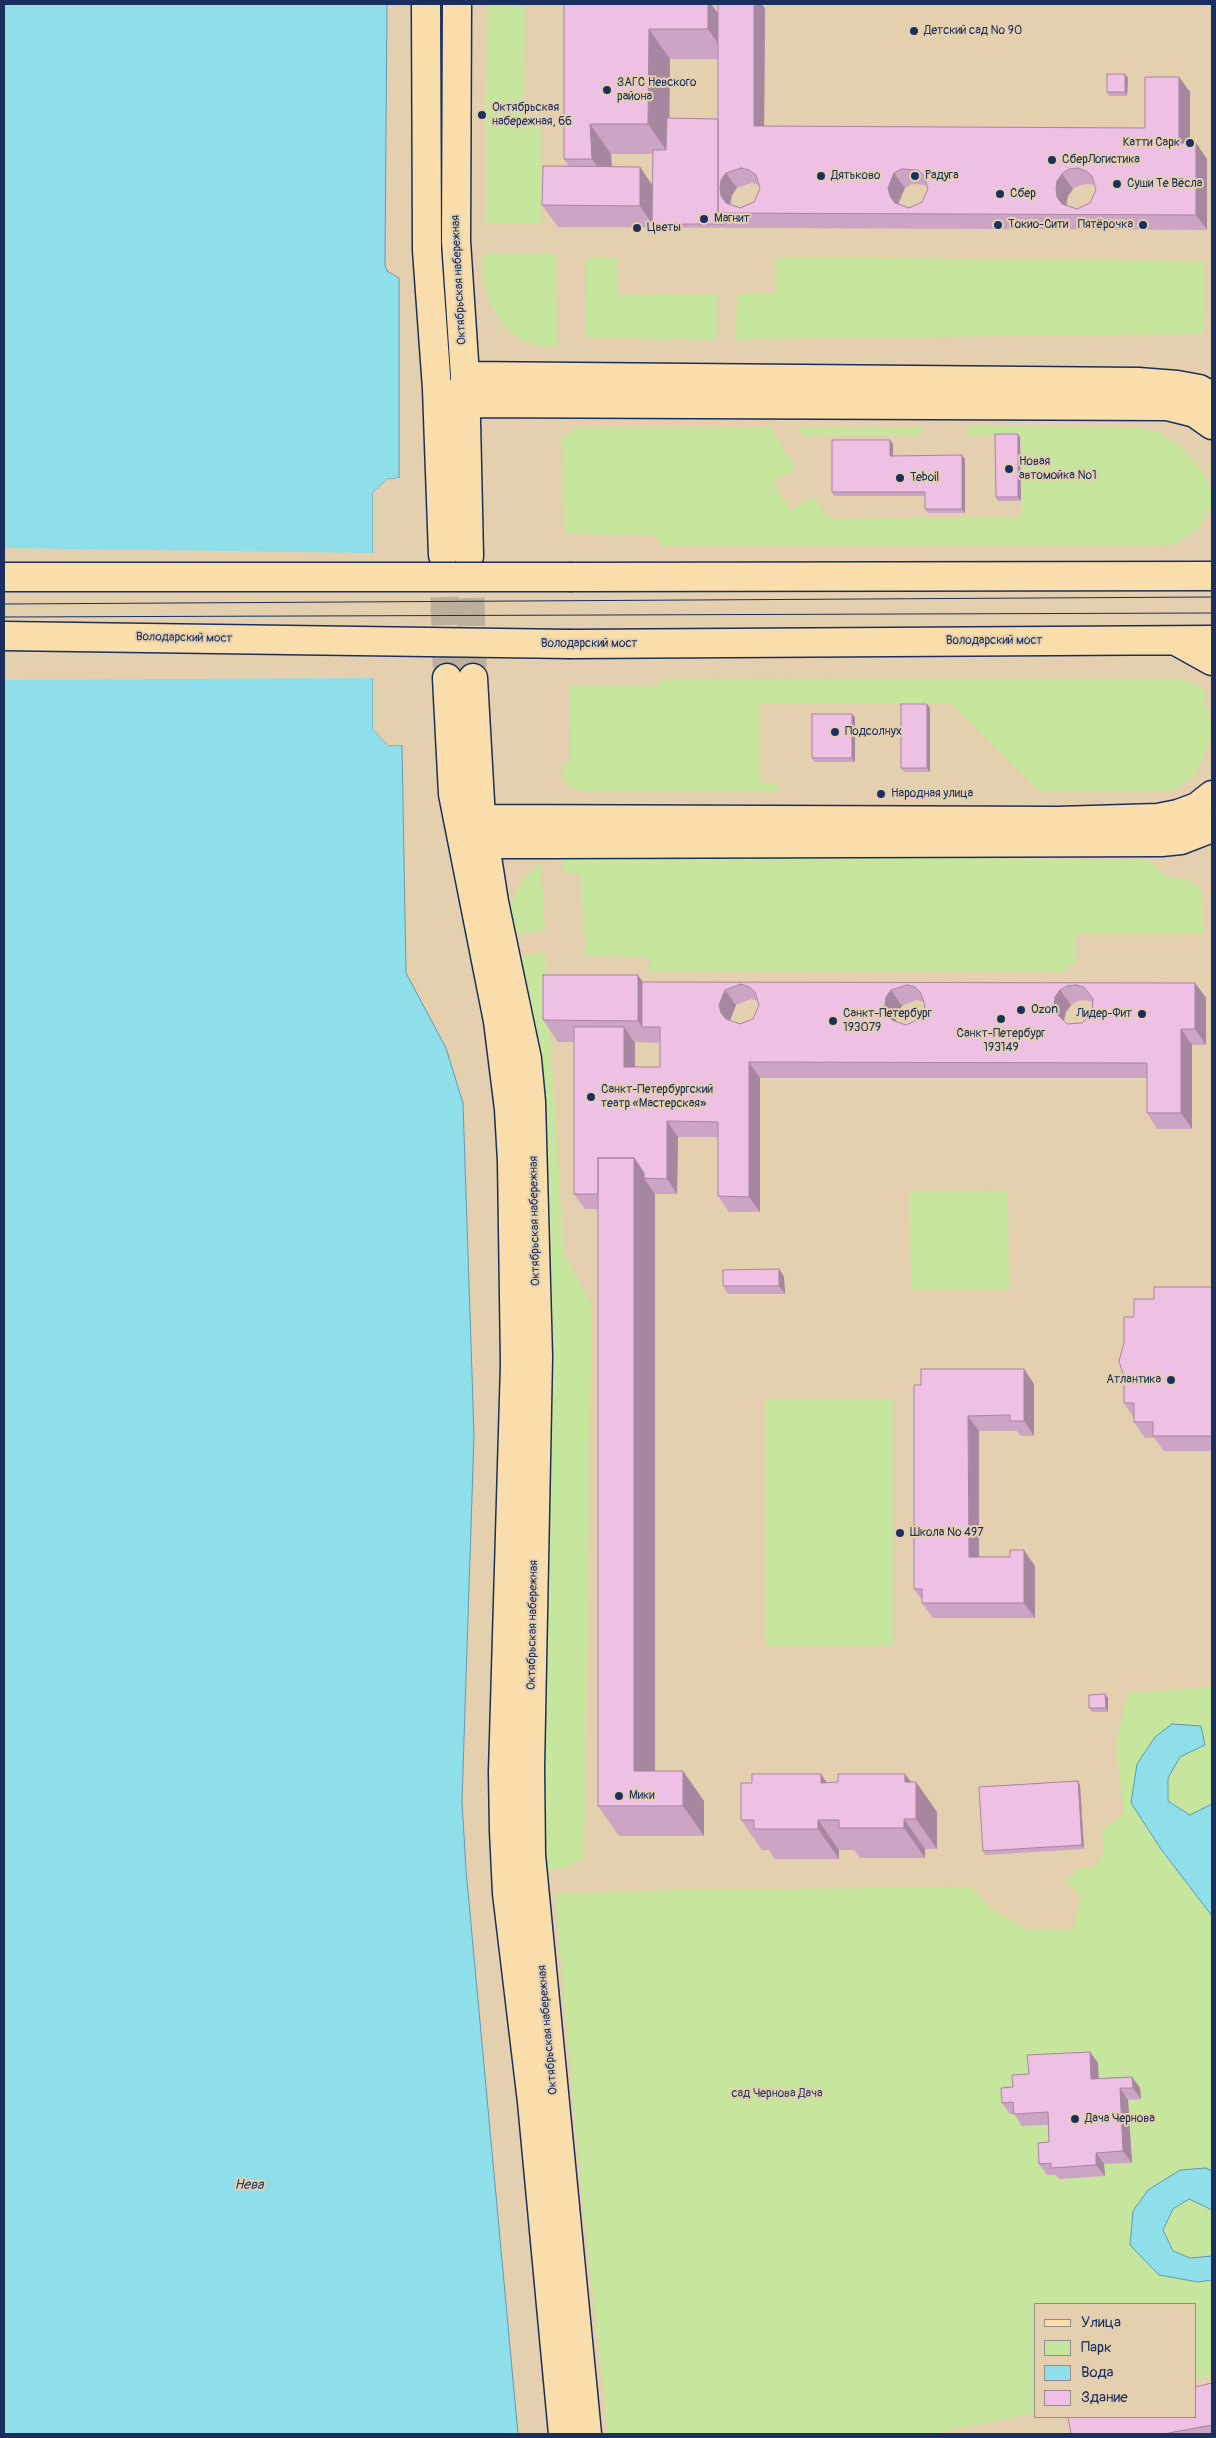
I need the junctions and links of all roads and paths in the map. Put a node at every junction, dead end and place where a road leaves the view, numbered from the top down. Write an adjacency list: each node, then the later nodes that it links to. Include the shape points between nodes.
1 (426, 4): 4 (main road, via 427,250)
2 (457, 4): 3 (main road, Октябрьская набережная, via 456,241)
3 (465, 376): 5 (main road, via 1138,382 1200,389); 6 (main road, Октябрьская набережная)
4 (438, 390): 6 (main road); 8 (main road)
5 (1212, 396)
6 (465, 403): 7 (main road, via 1167,406 1195,414); 9 (main road, Октябрьская набережная)
7 (1212, 425)
8 (443, 555)
9 (469, 556)
10 (1212, 556): 13 (main road)
11 (1212, 576): 13 (main road)
12 (4, 577): 13 (main road, bridge)
13 (1172, 577)
14 (4, 636): 15 (main road, Володарский мост, bridge, via 572,644)
15 (1174, 640): 16 (main road); 17 (main road)
16 (1212, 640)
17 (1212, 661)
18 (460, 678): 21 (main road, Октябрьская набережная, via 453,794)
19 (1212, 794): 21 (main road, via 1197,807 1158,818)
20 (1212, 828): 21 (main road, via 1181,840 1161,842)
21 (475, 833): 22 (main road, Октябрьская набережная, via 509,1110 512,1191 515,1364 503,1772 507,1893 532,2102); 23 (main road, Октябрьская набережная, via 494,902 526,1059 531,1102 538,1358 531,1855)
22 (563, 2434)
23 (587, 2434)

